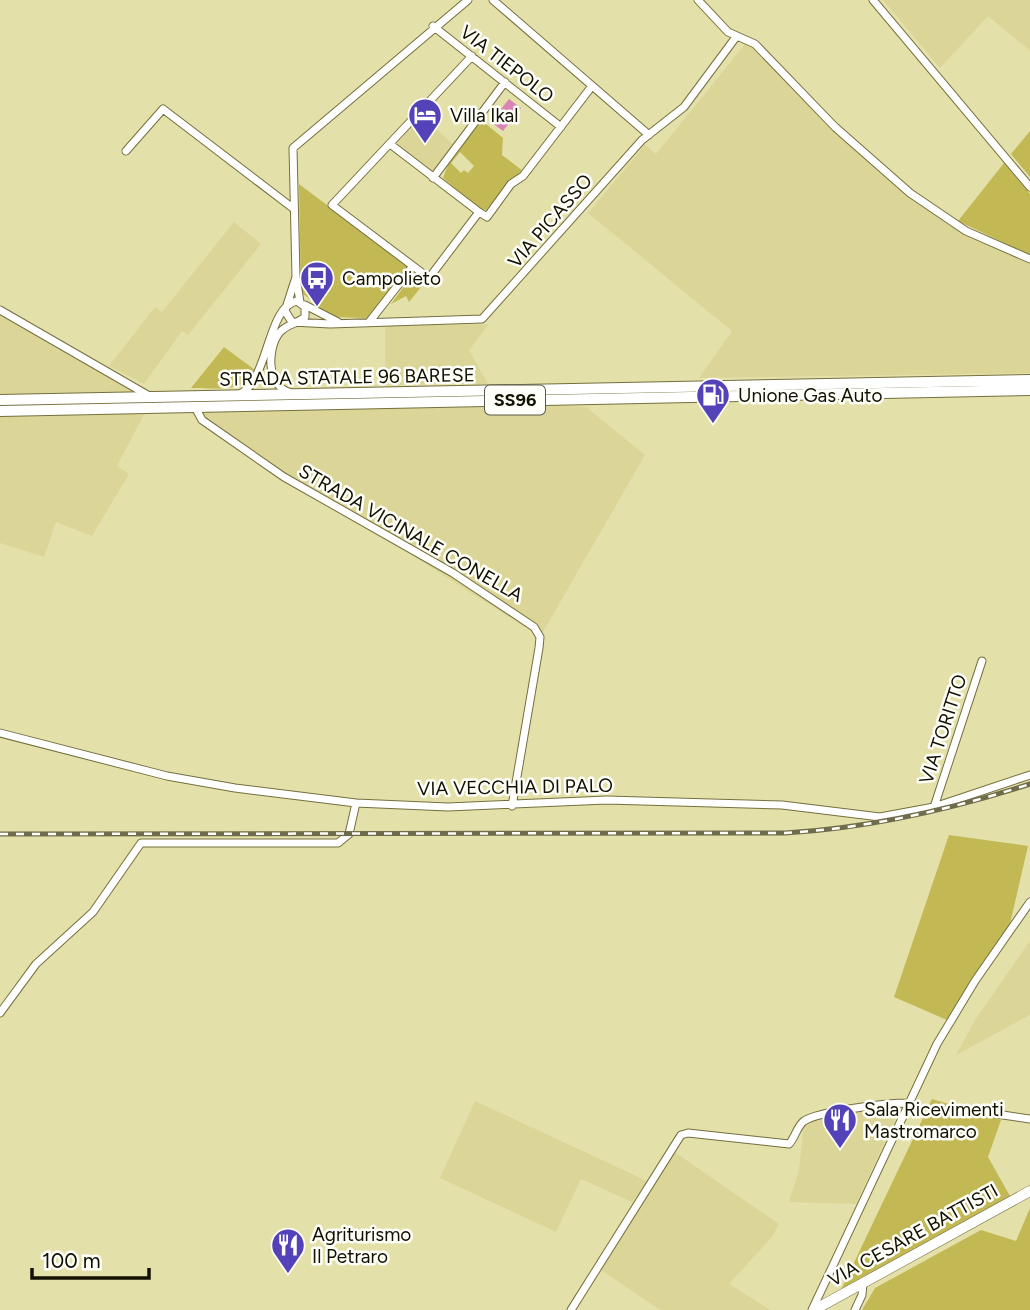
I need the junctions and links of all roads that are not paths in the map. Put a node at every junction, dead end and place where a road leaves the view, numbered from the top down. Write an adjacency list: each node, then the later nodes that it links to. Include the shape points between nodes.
1 (493, 0): 9 (street)
2 (698, 0): 6 (street)
3 (873, 0): 15 (street)
4 (466, 1): 5 (street)
5 (433, 26): 7 (street, VIA TIEPOLO); 16 (street, via 293,148)
6 (736, 37): 11 (street, VIA PICASSO, via 684,107); 18 (street, via 755,44 835,127 924,204 966,231)
7 (472, 56): 8 (street, VIA TIEPOLO); 12 (street)
8 (505, 82): 10 (street, VIA TIEPOLO); 14 (street)
9 (592, 86): 10 (street); 11 (street)
10 (561, 127): 17 (street, via 487,217)
11 (649, 135): 24 (street, VIA PICASSO, via 487,316 476,320)
12 (390, 144): 14 (street); 19 (street, via 332,205)
13 (126, 151): 16 (street, via 163,109)
14 (433, 178): 17 (street)
15 (1030, 187)
16 (294, 209): 20 (street)
17 (479, 212): 19 (street, via 429,278)
18 (1030, 260)
19 (413, 266): 24 (street)
20 (296, 277): 21 (street); 22 (street)
21 (301, 303): 22 (street, via 293,301); 25 (street, via 306,314); 26 (street)
22 (286, 308): 25 (street, via 287,318); 31 (street, via 252,384)
23 (0, 310): 30 (street)
24 (370, 321): 26 (street, VIA PICASSO)
25 (296, 323): 26 (street, VIA PICASSO); 29 (street, via 277,337 271,362 277,384)
26 (339, 323)
27 (1030, 380): 29 (main road, STRADA STATALE 96 BARESE / SS96)
28 (1030, 390): 33 (main road, STRADA STATALE 96 BARESE / SS96)
29 (299, 395): 31 (main road, STRADA STATALE 96 BARESE / SS96)
30 (153, 397): 31 (main road, STRADA STATALE 96 BARESE / SS96); 32 (main road, STRADA STATALE 96 BARESE / SS96)
31 (231, 397)
32 (0, 400)
33 (195, 407): 34 (main road, STRADA STATALE 96 BARESE / SS96); 39 (street, STRADA VICINALE CONELLA, via 202,420 284,477 453,573 534,627 540,637 539,649)
34 (0, 411)
35 (982, 661): 40 (street, VIA TORITTO)
36 (0, 733): 38 (street, VIA VECCHIA DI PALO, via 167,776)
37 (1030, 775): 40 (street, VIA VECCHIA DI PALO)
38 (356, 803): 39 (street, VIA VECCHIA DI PALO); 42 (street, via 349,834 338,843 141,842 93,912 36,964)
39 (512, 806): 40 (street, VIA VECCHIA DI PALO, via 607,800 782,805 880,817)
40 (934, 807)
41 (1030, 902): 43 (street, via 952,1015)
42 (0, 1013)
43 (908, 1103): 48 (street, via 809,1119 789,1144 688,1132 681,1135); 49 (street)
44 (996, 1114): 45 (street)
45 (1030, 1119)
46 (1030, 1191): 47 (street, VIA CESARE BATTISTI)
47 (863, 1283): 49 (street, VIA CESARE BATTISTI); 50 (street)
48 (571, 1310)
49 (813, 1310)
50 (855, 1310)

